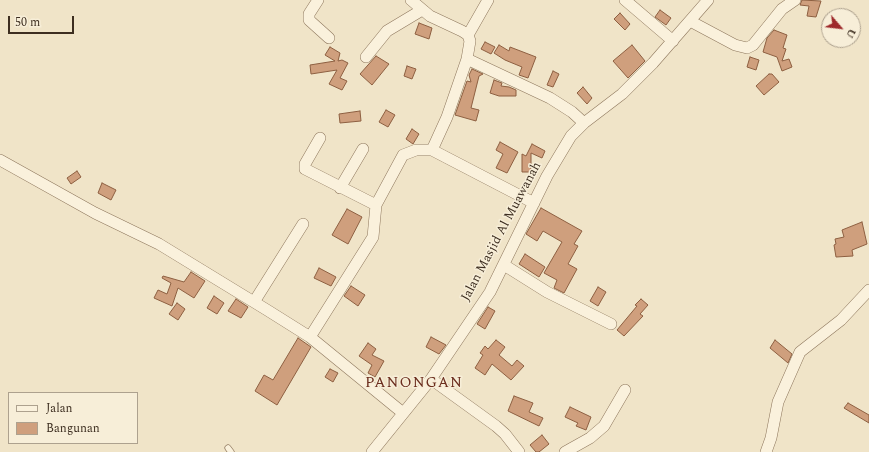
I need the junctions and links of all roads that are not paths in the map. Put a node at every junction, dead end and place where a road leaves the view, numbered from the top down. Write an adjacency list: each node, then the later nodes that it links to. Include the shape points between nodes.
1 (318, 0): 10 (street, via 309,14 309,20)
2 (411, 0): 7 (street)
3 (488, 0): 9 (street)
4 (625, 0): 11 (street)
5 (708, 0): 8 (street, Jalan Masjid Al Muawanah)
6 (795, 0): 8 (street, via 782,9 753,45 747,48 735,45)
7 (422, 10): 9 (street); 12 (street, via 387,31)
8 (690, 21): 11 (street, Jalan Masjid Al Muawanah)
9 (468, 35): 13 (street, via 470,41)
10 (329, 38)
11 (673, 41): 14 (street, Jalan Masjid Al Muawanah, via 622,94)
12 (366, 58)
13 (467, 59): 14 (street, via 550,98); 17 (street, via 447,118)
14 (584, 123): 20 (street, Jalan Masjid Al Muawanah, via 571,136 558,156)
15 (320, 138): 19 (street, via 305,164 305,169)
16 (364, 149): 19 (street)
17 (432, 150): 20 (street); 21 (street, via 416,150 403,155)
18 (0, 160): 25 (street, via 95,213 159,244)
19 (340, 188): 21 (street)
20 (534, 203): 23 (street, Jalan Masjid Al Muawanah)
21 (376, 205): 27 (street, via 373,237)
22 (303, 224): 25 (street)
23 (504, 265): 26 (street, via 547,292); 28 (street, Jalan Masjid Al Muawanah, via 490,292)
24 (869, 290): 34 (street, via 841,320 800,352 778,402)
25 (254, 302): 27 (street)
26 (611, 324)
27 (310, 337): 30 (street)
28 (431, 379): 30 (street, Jalan Masjid Al Muawanah); 32 (street, via 496,426)
29 (625, 390): 33 (street, via 604,426 590,438)
30 (403, 413): 31 (street, Jalan Masjid Al Muawanah)
31 (372, 452)
32 (518, 452)
33 (565, 452)
34 (766, 452)

